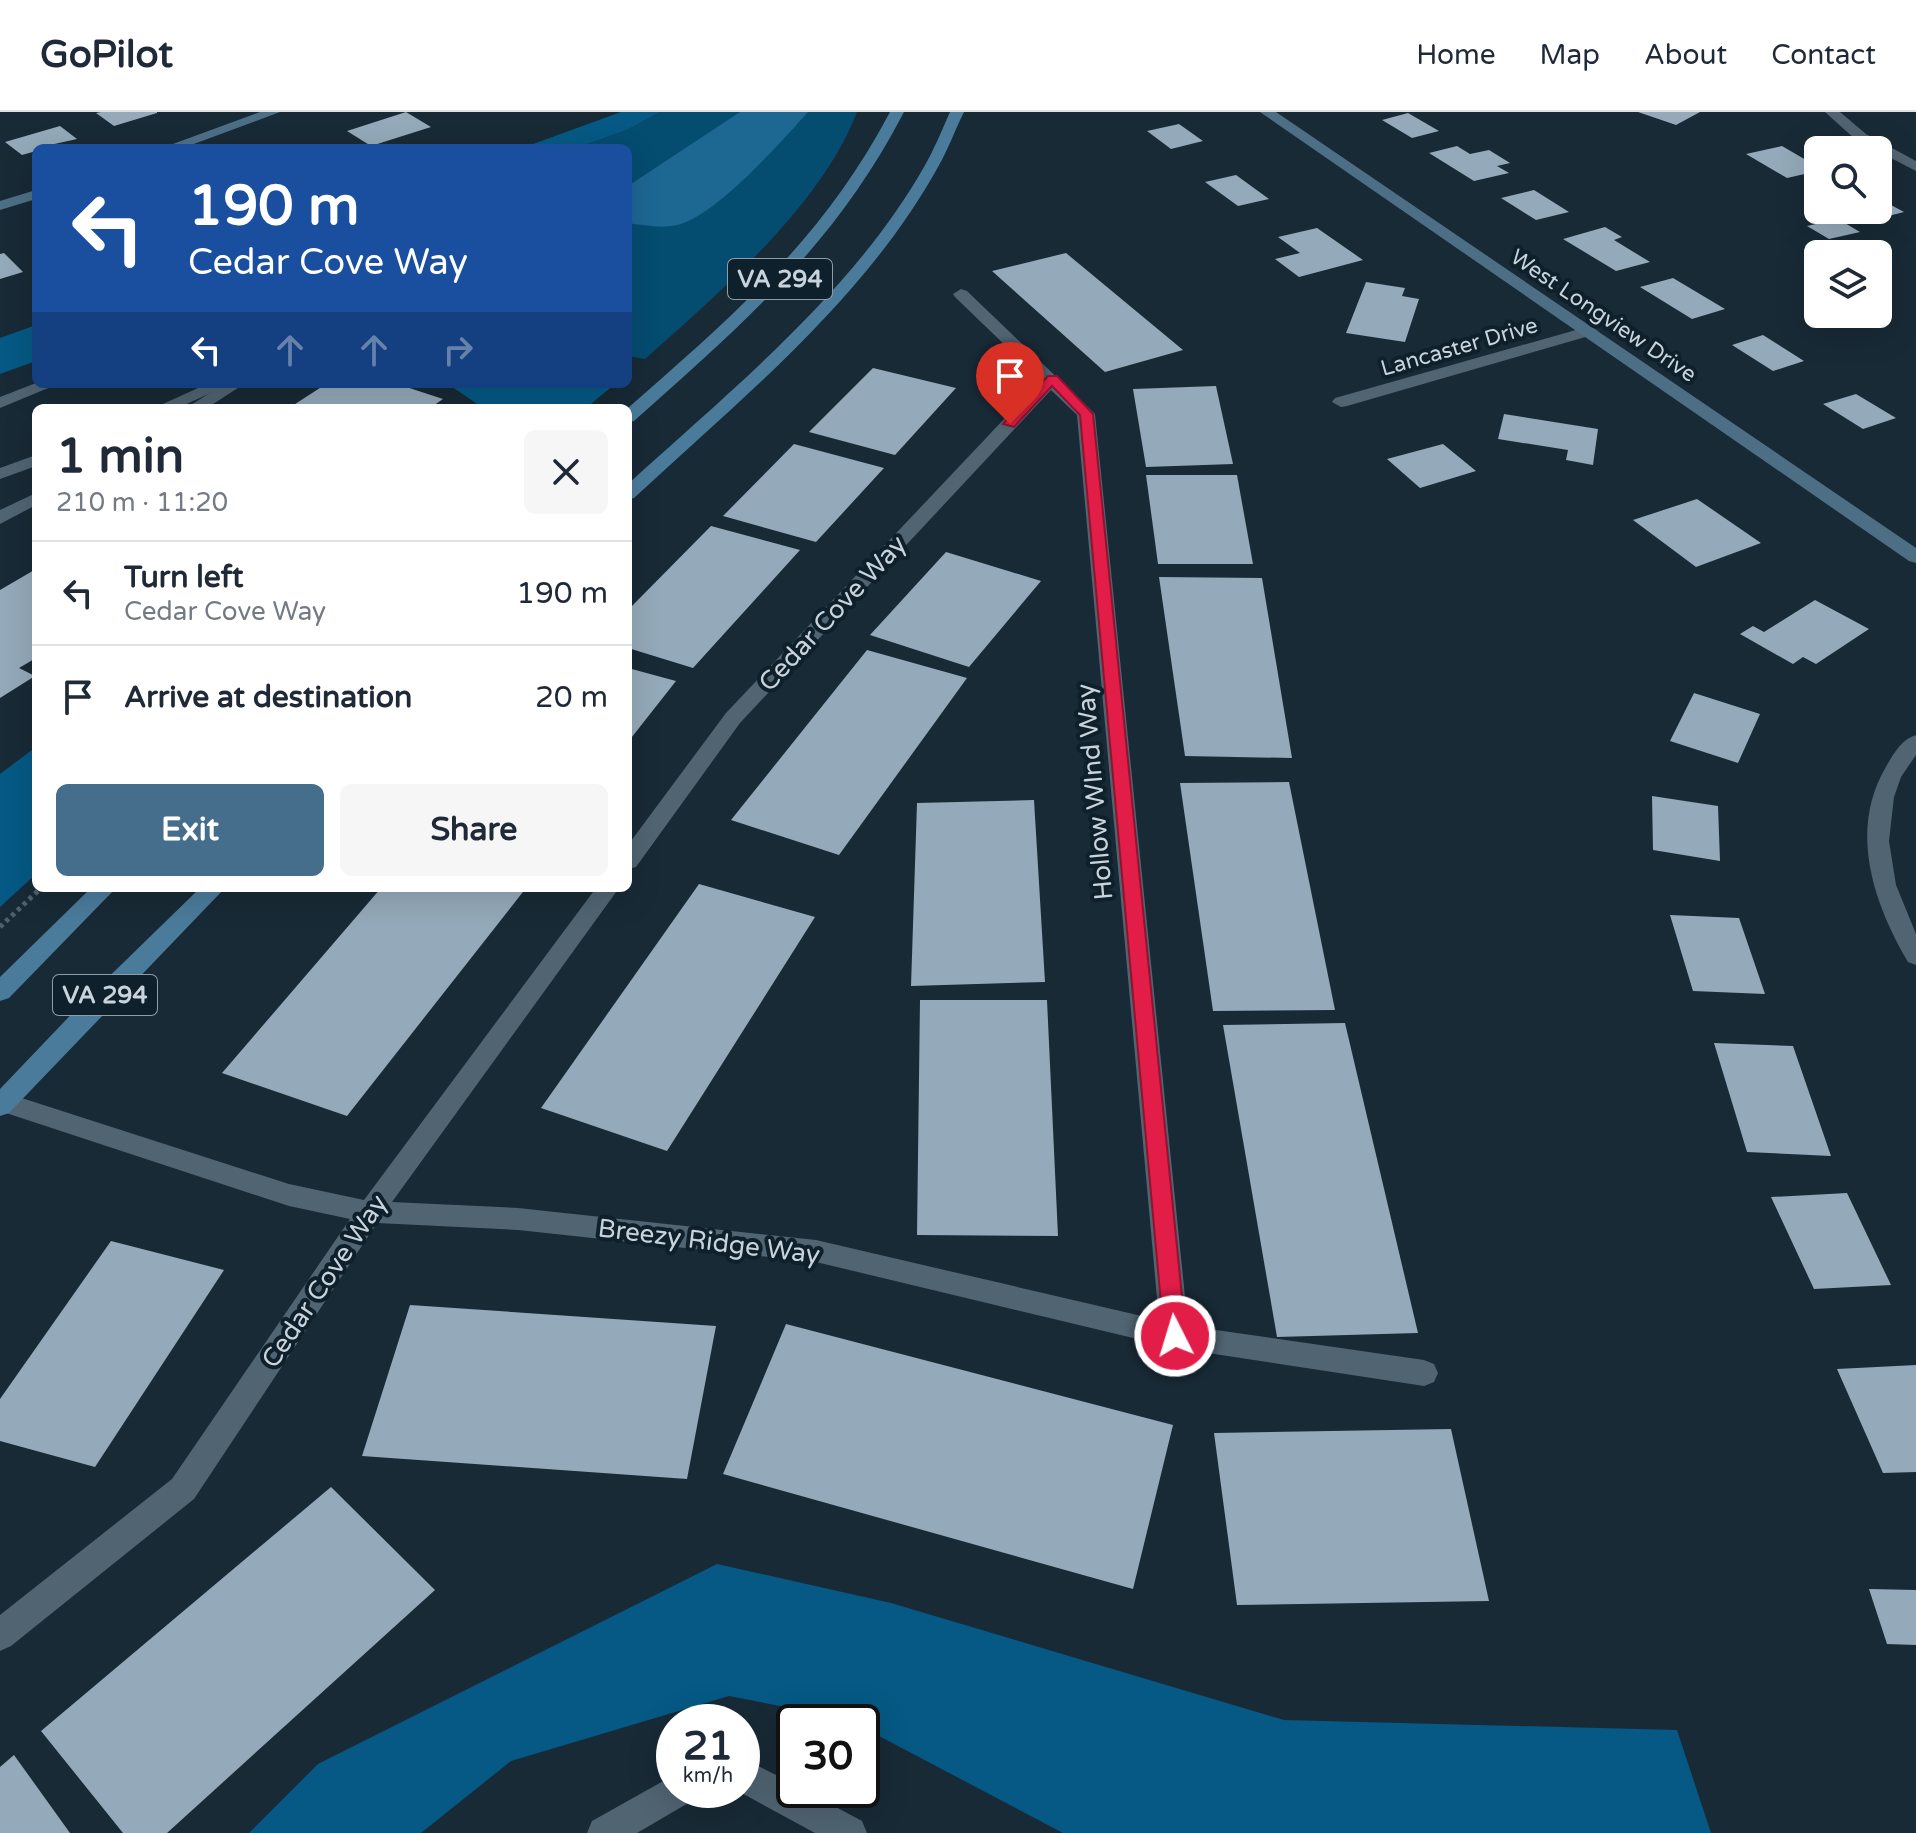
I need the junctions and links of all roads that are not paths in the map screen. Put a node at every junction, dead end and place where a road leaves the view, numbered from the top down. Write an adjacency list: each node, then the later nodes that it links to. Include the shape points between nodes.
1 (273, 112): 6 (street)
2 (897, 112): 20 (main road, VA 294, via 861,179 797,260)
3 (957, 112): 23 (main road, VA 294, via 918,188 847,282 771,362)
4 (1267, 112): 11 (street, West Longview Drive)
5 (1832, 112): 7 (street, via 1861,137)
6 (181, 144)
7 (1916, 167)
8 (32, 195): 9 (street)
9 (0, 206)
10 (961, 294): 12 (street, Hollow WInd Way)
11 (1590, 331): 16 (street, Lancaster Drive); 26 (street, West Longview Drive)
12 (1052, 379): 28 (street, Cedar Cove Way, via 733,718); 36 (street, Hollow WInd Way, via 1086,414)
13 (39, 388): 17 (street)
14 (212, 388): 18 (street)
15 (229, 388): 19 (street)
16 (1341, 402)
17 (0, 403)
18 (173, 404)
19 (202, 404)
20 (632, 413)
21 (32, 462): 22 (street)
22 (0, 474)
23 (632, 490)
24 (32, 500): 25 (street)
25 (0, 518)
26 (1916, 557)
27 (1916, 742): 32 (street, via 1892,771 1880,807 1878,858 1891,905)
28 (632, 856)
29 (101, 892): 33 (main road, VA 294)
30 (210, 892): 34 (main road, VA 294)
31 (605, 892): 35 (street, Cedar Cove Way)
32 (1916, 956)
33 (0, 992)
34 (1, 1103): 35 (street, Breezy Ridge Way, via 289,1195)
35 (370, 1212): 36 (street, Breezy Ridge Way, via 518,1219 816,1251); 38 (street, Cedar Cove Way, via 183,1489)
36 (1175, 1336): 37 (street, Breezy Ridge Way)
37 (1424, 1373)
38 (0, 1635)
39 (760, 1785): 42 (street)
40 (656, 1803): 41 (street)
41 (604, 1833)
42 (850, 1833)

